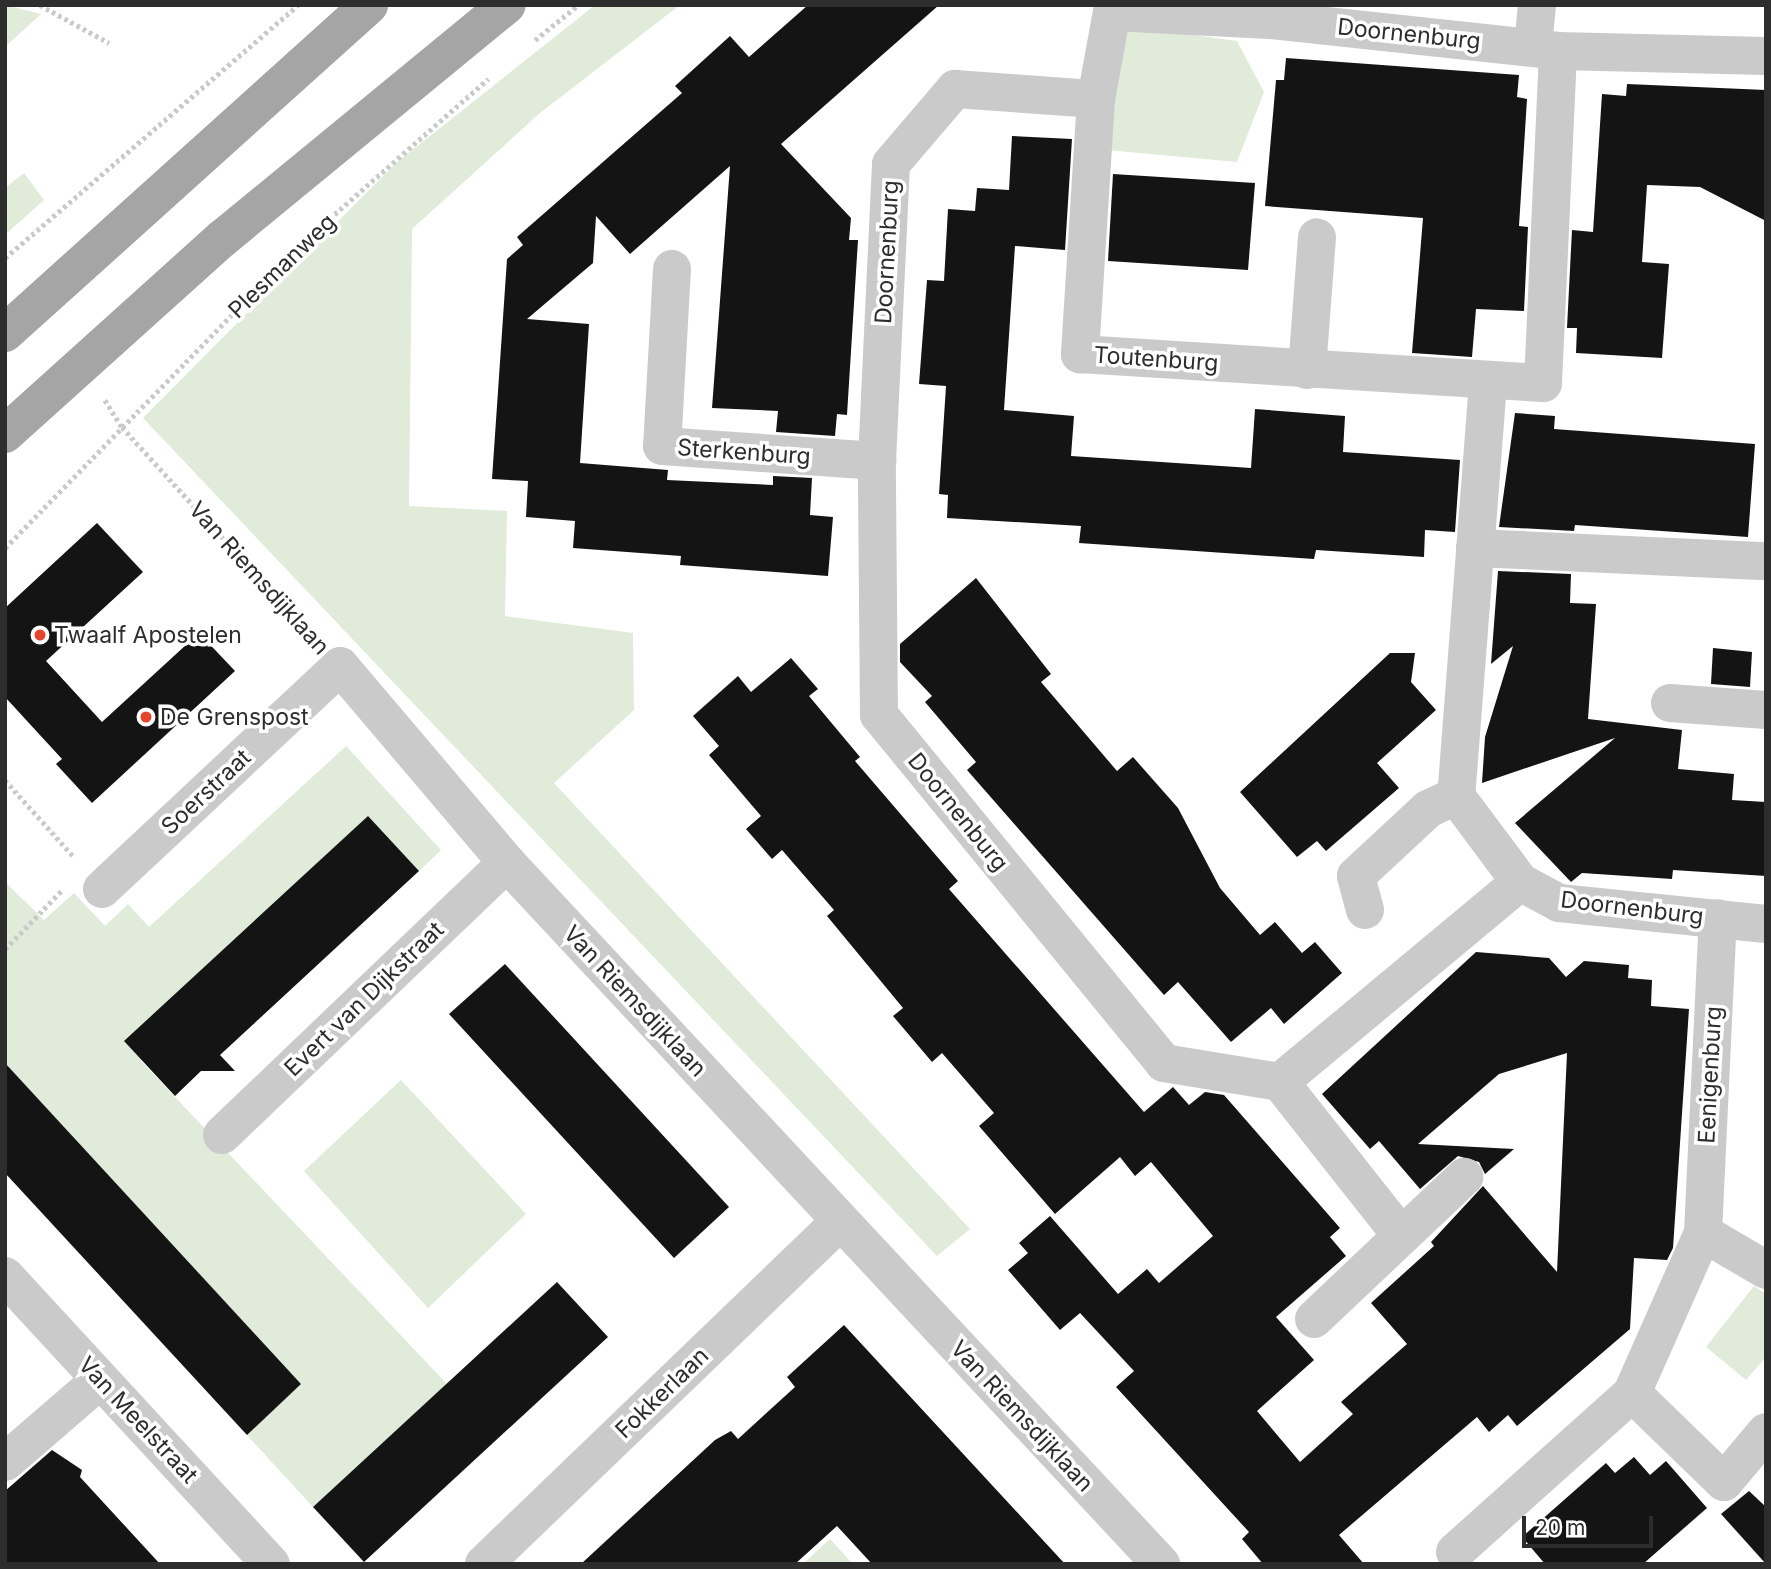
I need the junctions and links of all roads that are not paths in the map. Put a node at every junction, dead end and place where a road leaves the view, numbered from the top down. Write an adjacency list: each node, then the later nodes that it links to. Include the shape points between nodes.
1 (369, 5): 9 (main road)
2 (506, 5): 12 (main road, via 223,238)
3 (1537, 5): 4 (street)
4 (1545, 48): 5 (street, Doornenburg); 6 (street, Doornenburg, via 1112,12); 11 (street, Toutenburg, via 1543,383)
5 (1766, 57)
6 (1096, 99): 10 (street, Toutenburg, via 1080,354); 13 (street, Doornenburg, via 955,89 891,164)
7 (1317, 237): 10 (street)
8 (672, 269): 13 (street, Sterkenburg, via 662,446)
9 (5, 334)
10 (1307, 370): 11 (street, Toutenburg)
11 (1488, 383): 14 (street)
12 (5, 434)
13 (877, 461): 26 (street, Doornenburg, via 879,715 1164,1063)
14 (1475, 548): 15 (street); 19 (street)
15 (1766, 561)
16 (340, 667): 20 (street, Van Riemsdijklaan); 21 (street, Soerstraat)
17 (1670, 703): 18 (street)
18 (1766, 710)
19 (1456, 796): 22 (street); 23 (street, via 1428,809 1356,876)
20 (507, 863): 27 (street, Evert van Dijkstraat); 29 (street, Van Riemsdijklaan)
21 (93, 879)
22 (1520, 882): 24 (street, Doornenburg, via 1559,903); 26 (street)
23 (1365, 910)
24 (1718, 918): 25 (street, Doornenburg); 30 (street, Eenigenburg)
25 (1766, 924)
26 (1280, 1082): 31 (street)
27 (222, 1135)
28 (1464, 1177): 31 (street)
29 (840, 1222): 41 (street, Fokkerlaan); 42 (street, Van Riemsdijklaan)
30 (1703, 1233): 32 (street); 36 (street, Eenigenburg)
31 (1400, 1234): 34 (street)
32 (1766, 1270)
33 (5, 1276): 35 (street, Van Meelstraat)
34 (1314, 1319)
35 (100, 1380): 38 (street); 40 (street, Van Meelstraat)
36 (1632, 1394): 37 (street, via 1724,1482); 39 (street, Eenigenburg)
37 (1766, 1433)
38 (5, 1462)
39 (1455, 1552)
40 (271, 1564)
41 (484, 1564)
42 (1161, 1564)

